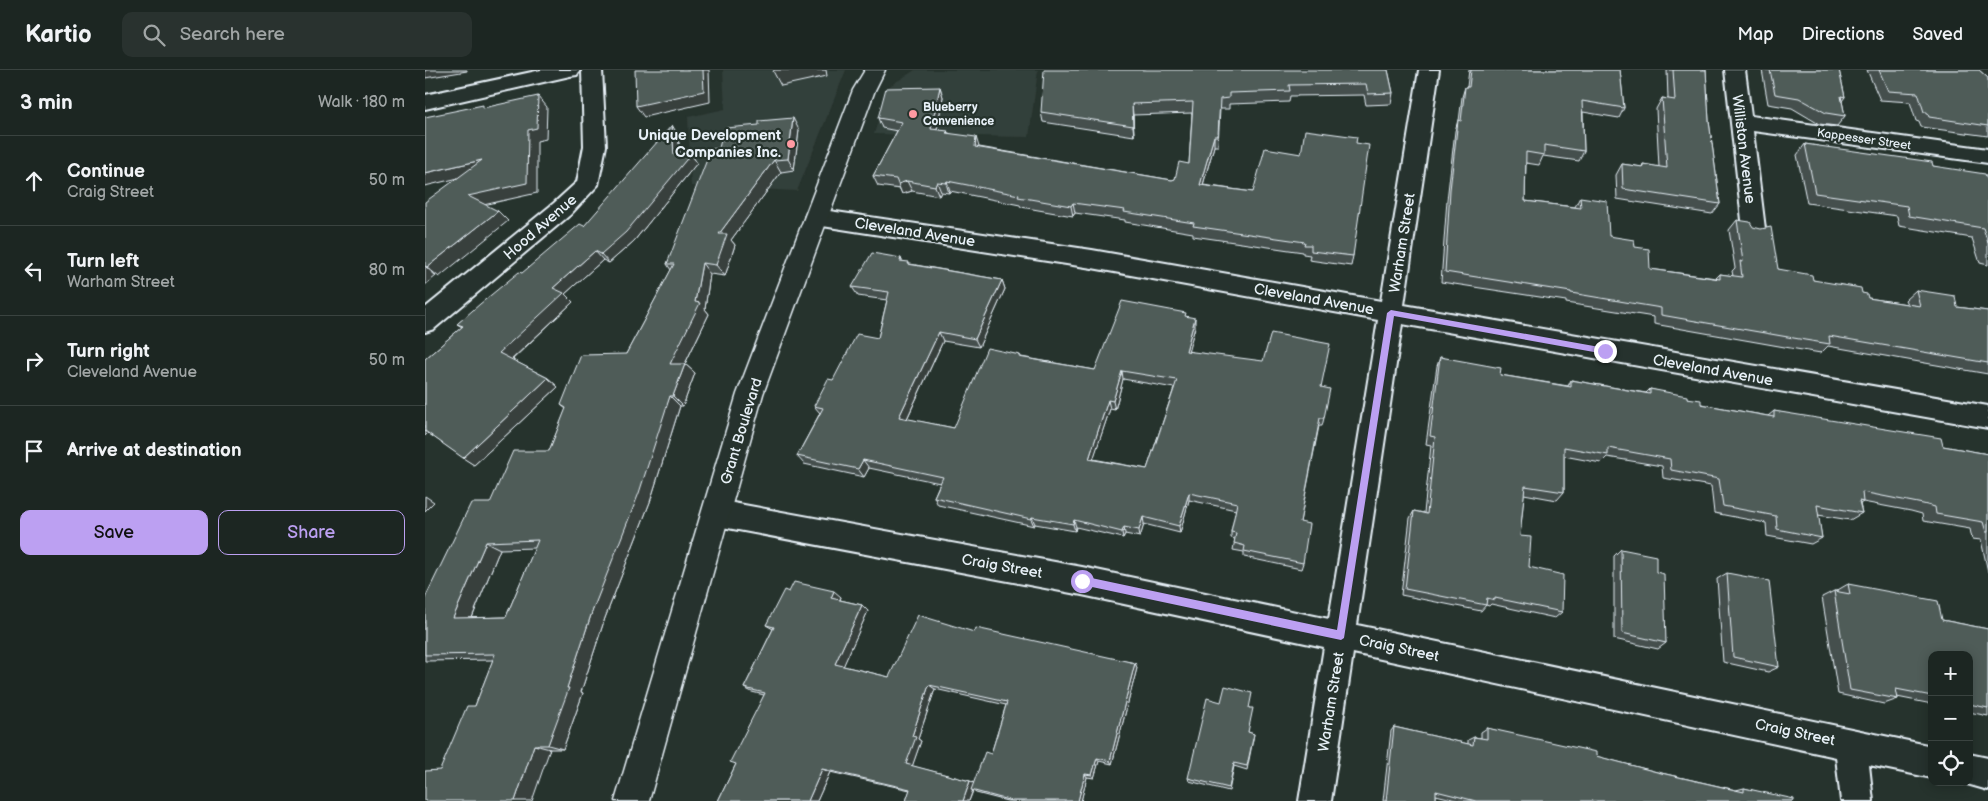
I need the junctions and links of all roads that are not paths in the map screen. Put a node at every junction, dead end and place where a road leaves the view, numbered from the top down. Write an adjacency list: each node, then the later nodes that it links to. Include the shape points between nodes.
1 (570, 70): 6 (street)
2 (592, 70): 12 (street, Hood Avenue, via 595,146 587,185 562,210)
3 (875, 70): 9 (street, Grant Boulevard, via 864,90)
4 (1429, 70): 11 (street, Warham Street)
5 (1735, 70): 7 (street, Williston Avenue)
6 (425, 102)
7 (1741, 122): 8 (street, Kappesser Street); 10 (street, Williston Avenue)
8 (1988, 156)
9 (816, 216): 11 (street, Cleveland Avenue, via 1093,259); 14 (street, Grant Boulevard, via 750,394)
10 (1754, 229)
11 (1391, 313): 13 (street, Cleveland Avenue); 15 (street, Warham Street)
12 (425, 322)
13 (1988, 417)
14 (717, 513): 15 (street, Craig Street, via 1082,581); 20 (street, Grant Boulevard)
15 (1341, 635): 16 (street, Craig Street); 21 (street, Warham Street)
16 (1851, 744): 17 (street, Craig Street); 22 (street)
17 (1928, 761)
18 (1973, 771): 19 (street)
19 (1988, 774)
20 (632, 801)
21 (1315, 801)
22 (1857, 801)

